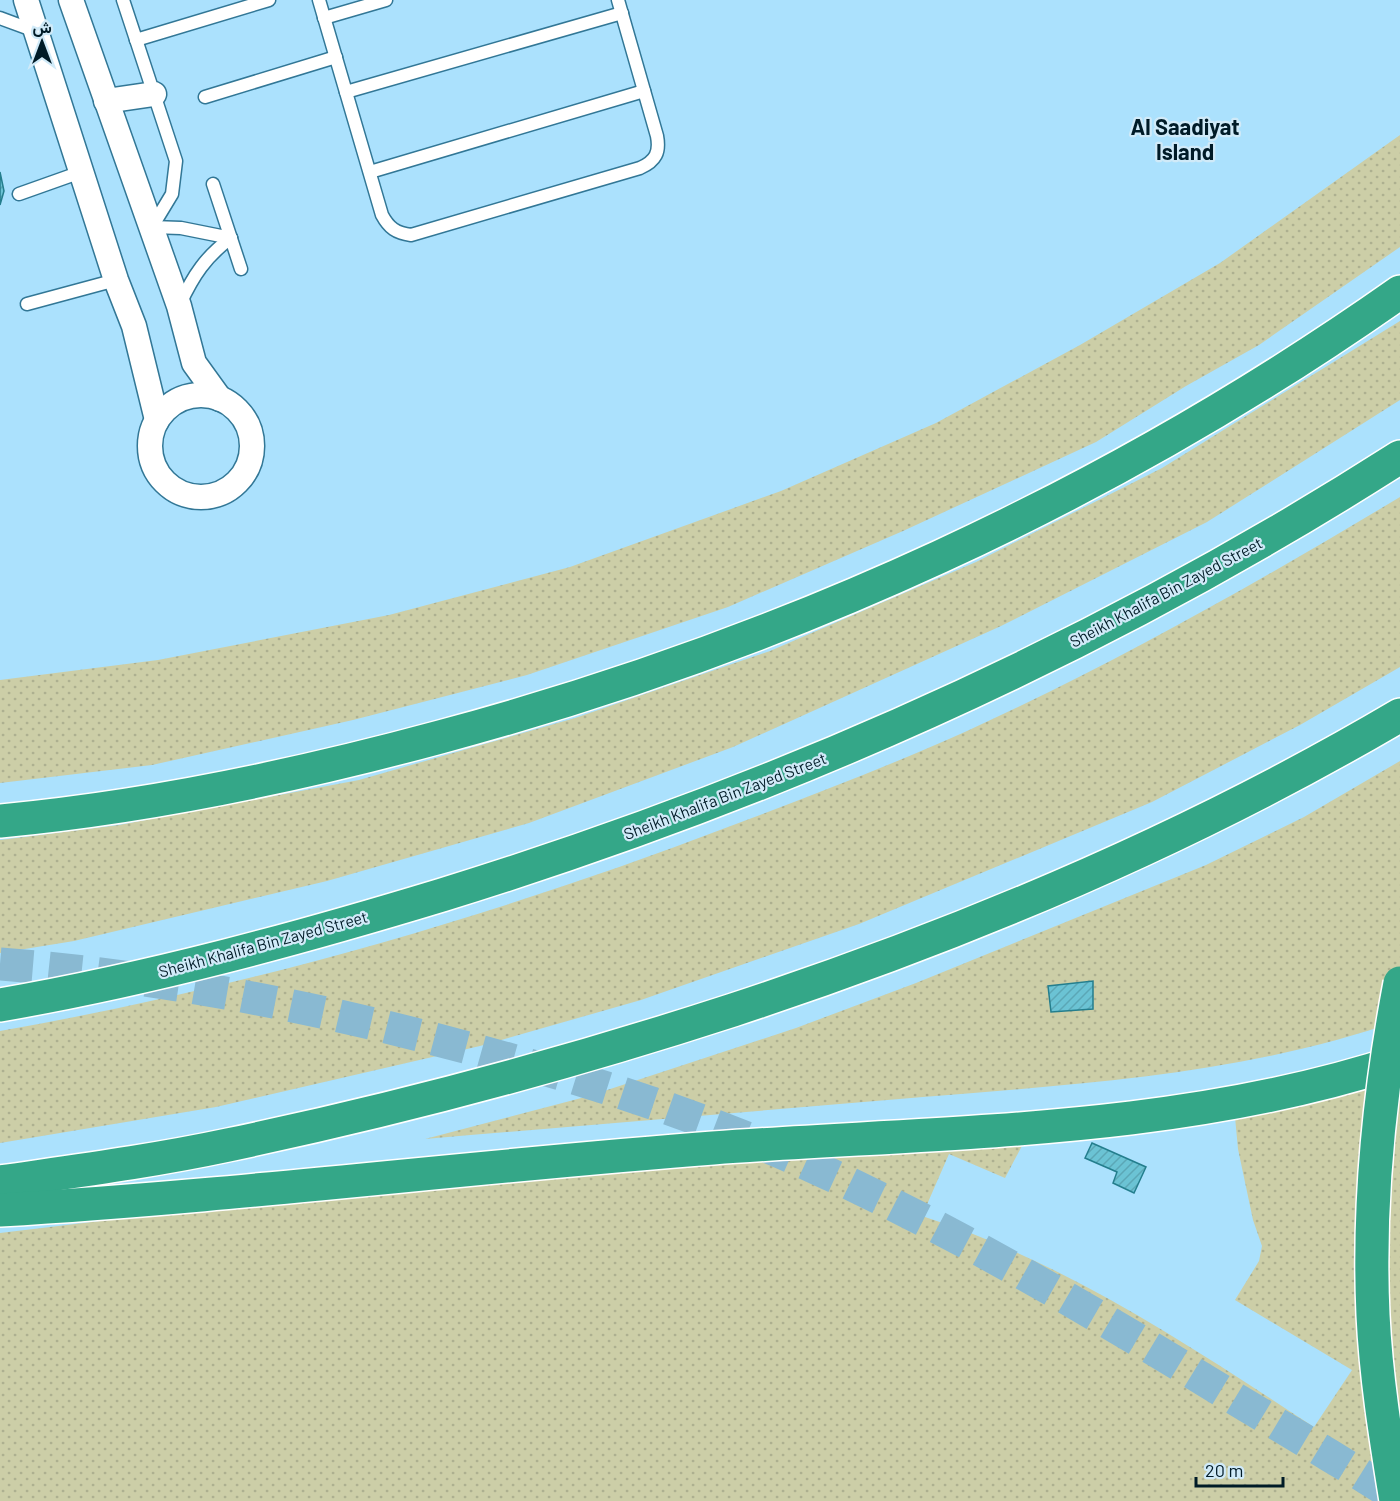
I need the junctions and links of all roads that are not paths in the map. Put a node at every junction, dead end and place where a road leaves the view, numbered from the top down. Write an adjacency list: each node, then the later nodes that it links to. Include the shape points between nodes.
1 (26, 0): 11 (street)
2 (71, 0): 18 (street)
3 (123, 0): 12 (lane)
4 (269, 0): 12 (lane)
5 (319, 0): 10 (lane)
6 (386, 0): 10 (lane)
7 (618, 0): 8 (lane)
8 (622, 14): 14 (lane); 15 (lane)
9 (0, 18): 11 (lane)
10 (324, 18): 13 (lane)
11 (37, 32): 19 (street)
12 (136, 40): 16 (lane)
13 (336, 57): 15 (lane); 17 (lane)
14 (644, 91): 20 (lane); 20 (lane, via 659,146 649,164 423,232 399,233 388,226)
15 (346, 92): 20 (lane)
16 (154, 94): 18 (street); 23 (lane, via 177,169 172,194)
17 (205, 97)
18 (106, 101): 23 (street)
19 (81, 172): 22 (lane); 26 (street)
20 (370, 172)
21 (213, 184): 24 (lane)
22 (19, 194)
23 (152, 227): 24 (lane, via 181,228); 29 (street)
24 (231, 238): 25 (lane); 29 (lane, via 204,262)
25 (241, 269)
26 (116, 280): 28 (lane); 31 (street, via 134,326)
27 (1400, 292): 34 (highway, via 1277,375 1112,471 1008,526 782,626 530,713 344,763 150,802)
28 (27, 304)
29 (179, 306): 30 (street, via 194,363)
30 (220, 399): 31 (street, via 203,395 185,398); 31 (street, via 233,407 249,430 251,459 236,483 210,496 182,493 159,475 150,448)
31 (157, 420)
32 (1400, 457): 36 (highway, Sheikh Khalifa Bin Zayed Street, via 1266,537 1065,647 836,753 690,812 318,933)
33 (1400, 714): 38 (highway, via 1261,792 1125,858 942,936 772,997 582,1058 352,1117 227,1146)
34 (0, 821)
35 (1400, 983): 40 (highway, bridge, via 1375,1153 1371,1262 1377,1371)
36 (0, 1005)
37 (1400, 1061): 39 (highway, via 1280,1095 1125,1120 713,1148)
38 (0, 1182)
39 (0, 1210)
40 (1396, 1501)

